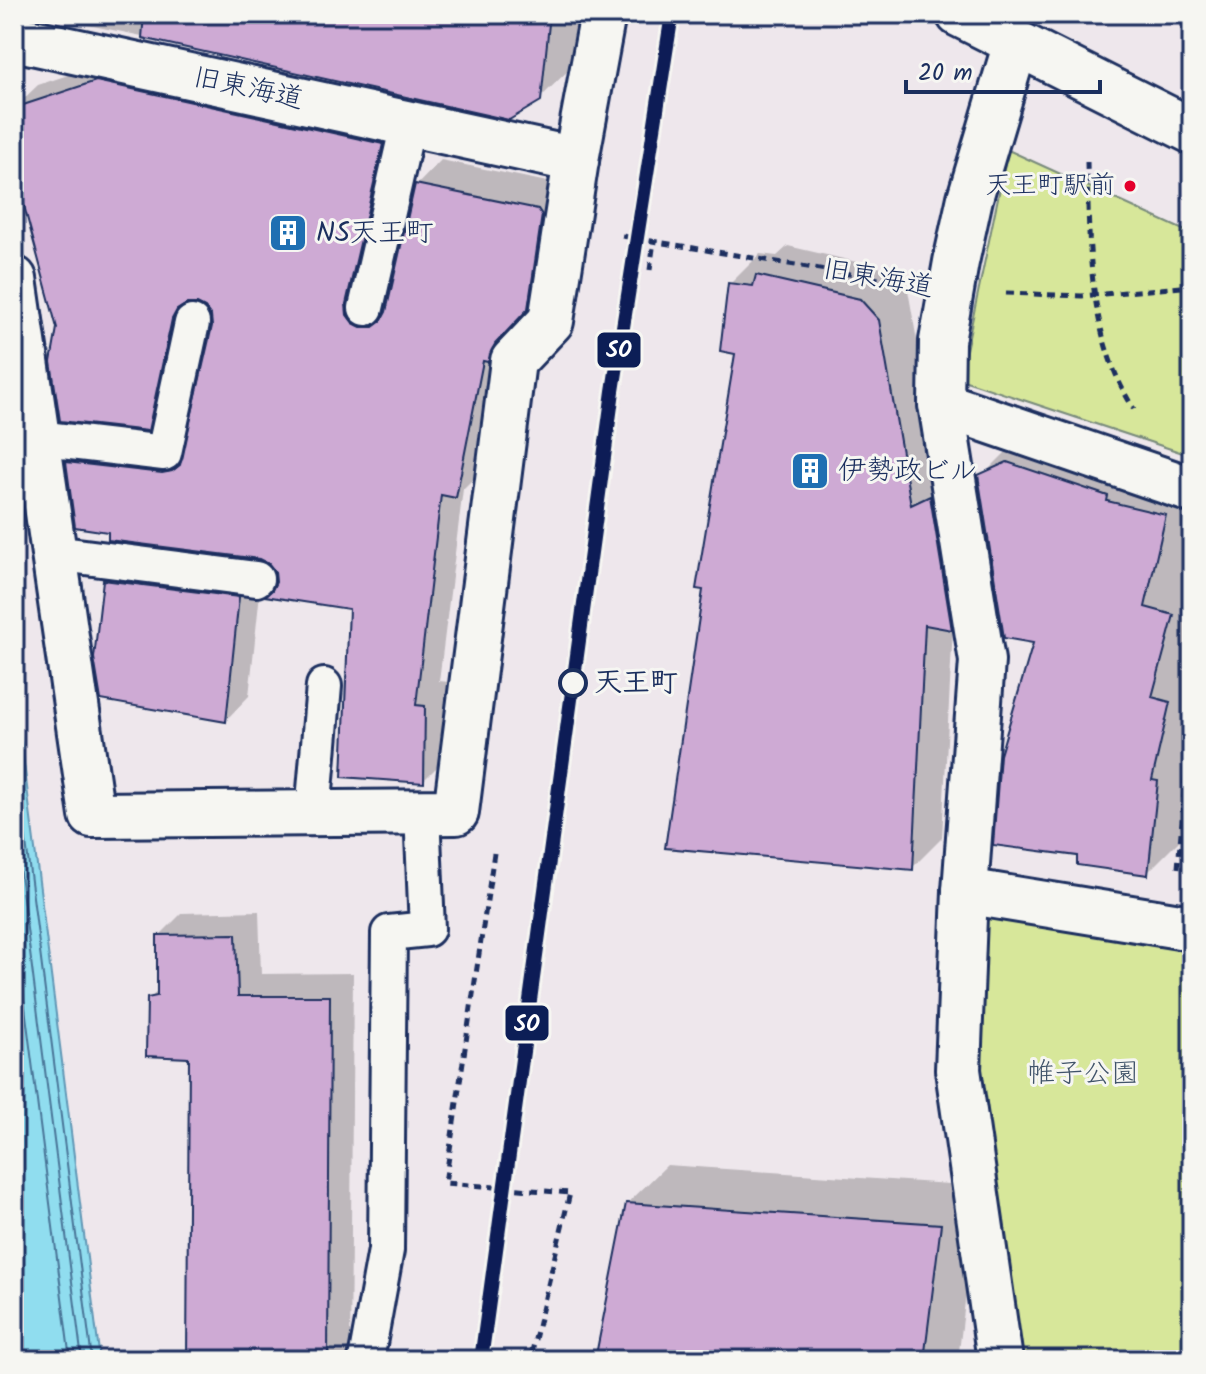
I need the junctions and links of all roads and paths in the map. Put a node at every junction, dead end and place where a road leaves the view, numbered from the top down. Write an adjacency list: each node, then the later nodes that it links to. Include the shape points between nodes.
1 (603, 14): 7 (street)
2 (959, 14): 4 (street)
3 (14, 38): 5 (street, 旧東海道)
4 (1016, 43): 6 (street); 14 (street, via 970,198)
5 (408, 124): 7 (street, 旧東海道); 16 (lane)
6 (1192, 131)
7 (576, 160): 9 (street)
8 (1087, 162): 15 (path)
9 (566, 226): 10 (path, 旧東海道); 25 (street, via 551,321 513,361)
10 (654, 241): 11 (path); 14 (path, 旧東海道)
11 (650, 270)
12 (14, 279): 19 (street)
13 (1192, 286): 15 (path, 旧東海道)
14 (950, 291): 15 (path, 旧東海道); 18 (street, via 942,341)
15 (1093, 294): 20 (path, via 1120,387)
16 (366, 308)
17 (192, 323): 19 (lane, via 164,453)
18 (941, 404): 20 (street); 27 (street, via 982,661)
19 (37, 438): 21 (street)
20 (1188, 488)
21 (54, 553): 22 (lane); 26 (street, via 92,815)
22 (256, 579)
23 (324, 686): 26 (lane)
24 (1192, 701): 28 (path)
25 (439, 812): 26 (street); 29 (lane, via 427,929 389,933 386,1250); 30 (path, via 499,813 445,1183 570,1193)
26 (313, 813)
27 (965, 891): 28 (street); 31 (street, via 958,1070)
28 (1183, 926)
29 (366, 1360)
30 (530, 1360)
31 (1000, 1360)

